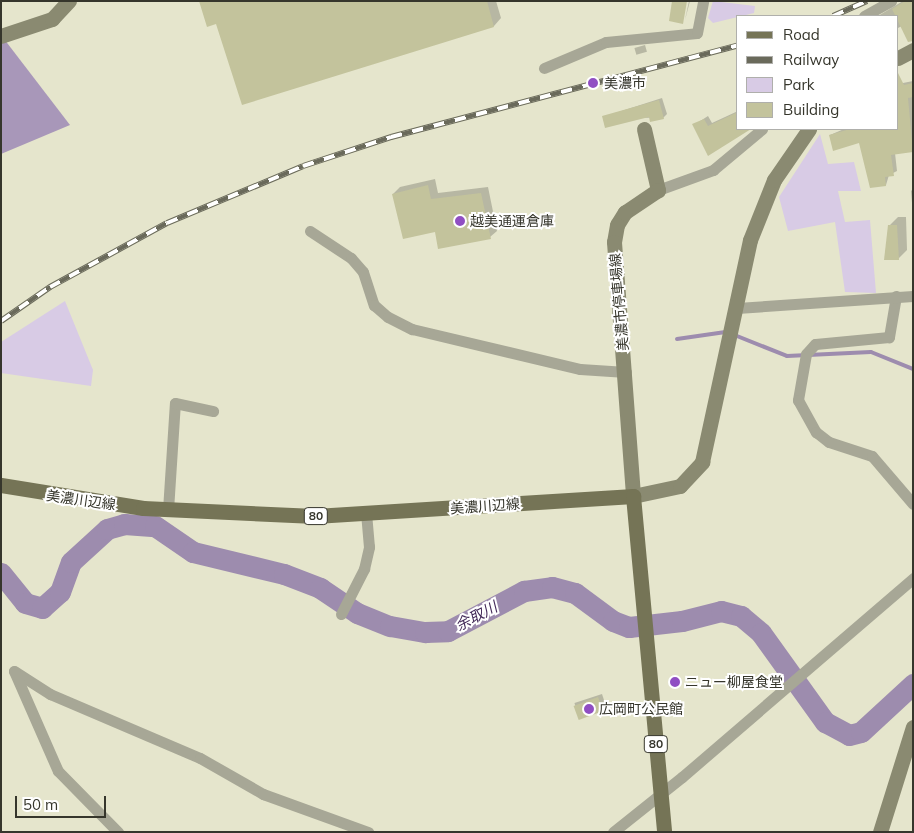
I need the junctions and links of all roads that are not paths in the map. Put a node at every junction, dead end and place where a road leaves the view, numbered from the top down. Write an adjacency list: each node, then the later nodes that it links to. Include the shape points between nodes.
1 (70, 1): 5 (street, via 52,19)
2 (703, 1): 8 (street, via 697,33 606,42)
3 (891, 1): 4 (street)
4 (866, 15)
5 (1, 36)
6 (913, 50): 7 (street)
7 (899, 57)
8 (544, 68)
9 (644, 129): 12 (street)
10 (761, 130): 12 (street, via 713,170)
11 (808, 130): 16 (street, via 767,196 747,252)
12 (658, 190): 17 (street, 美濃市停車場線, via 625,212 617,225 614,242)
13 (310, 231): 17 (street, via 351,258 381,311 412,329 580,369)
14 (896, 296): 15 (street); 16 (street); 21 (street, via 889,337 815,344 805,358 798,400 803,416 829,442 872,456)
15 (913, 296)
16 (737, 308): 20 (street, via 715,418 697,471 680,486)
17 (626, 372): 20 (street, 美濃市停車場線)
18 (213, 411): 22 (street, via 174,403)
19 (1, 485): 22 (main road, 美濃川辺線 / 80, via 75,500)
20 (633, 496): 23 (main road, 美濃川辺線 / 80); 27 (main road, 80)
21 (913, 504)
22 (168, 510): 23 (main road, 美濃川辺線 / 80, via 315,516)
23 (366, 513): 25 (street, via 369,547 351,597)
24 (913, 578): 27 (street)
25 (341, 614)
26 (913, 727): 32 (street)
27 (659, 792): 30 (street); 31 (main road, 80)
28 (118, 832): 29 (street, via 58,771 14,671 50,694 200,758 263,794)
29 (368, 832)
30 (612, 832)
31 (664, 832)
32 (880, 832)

